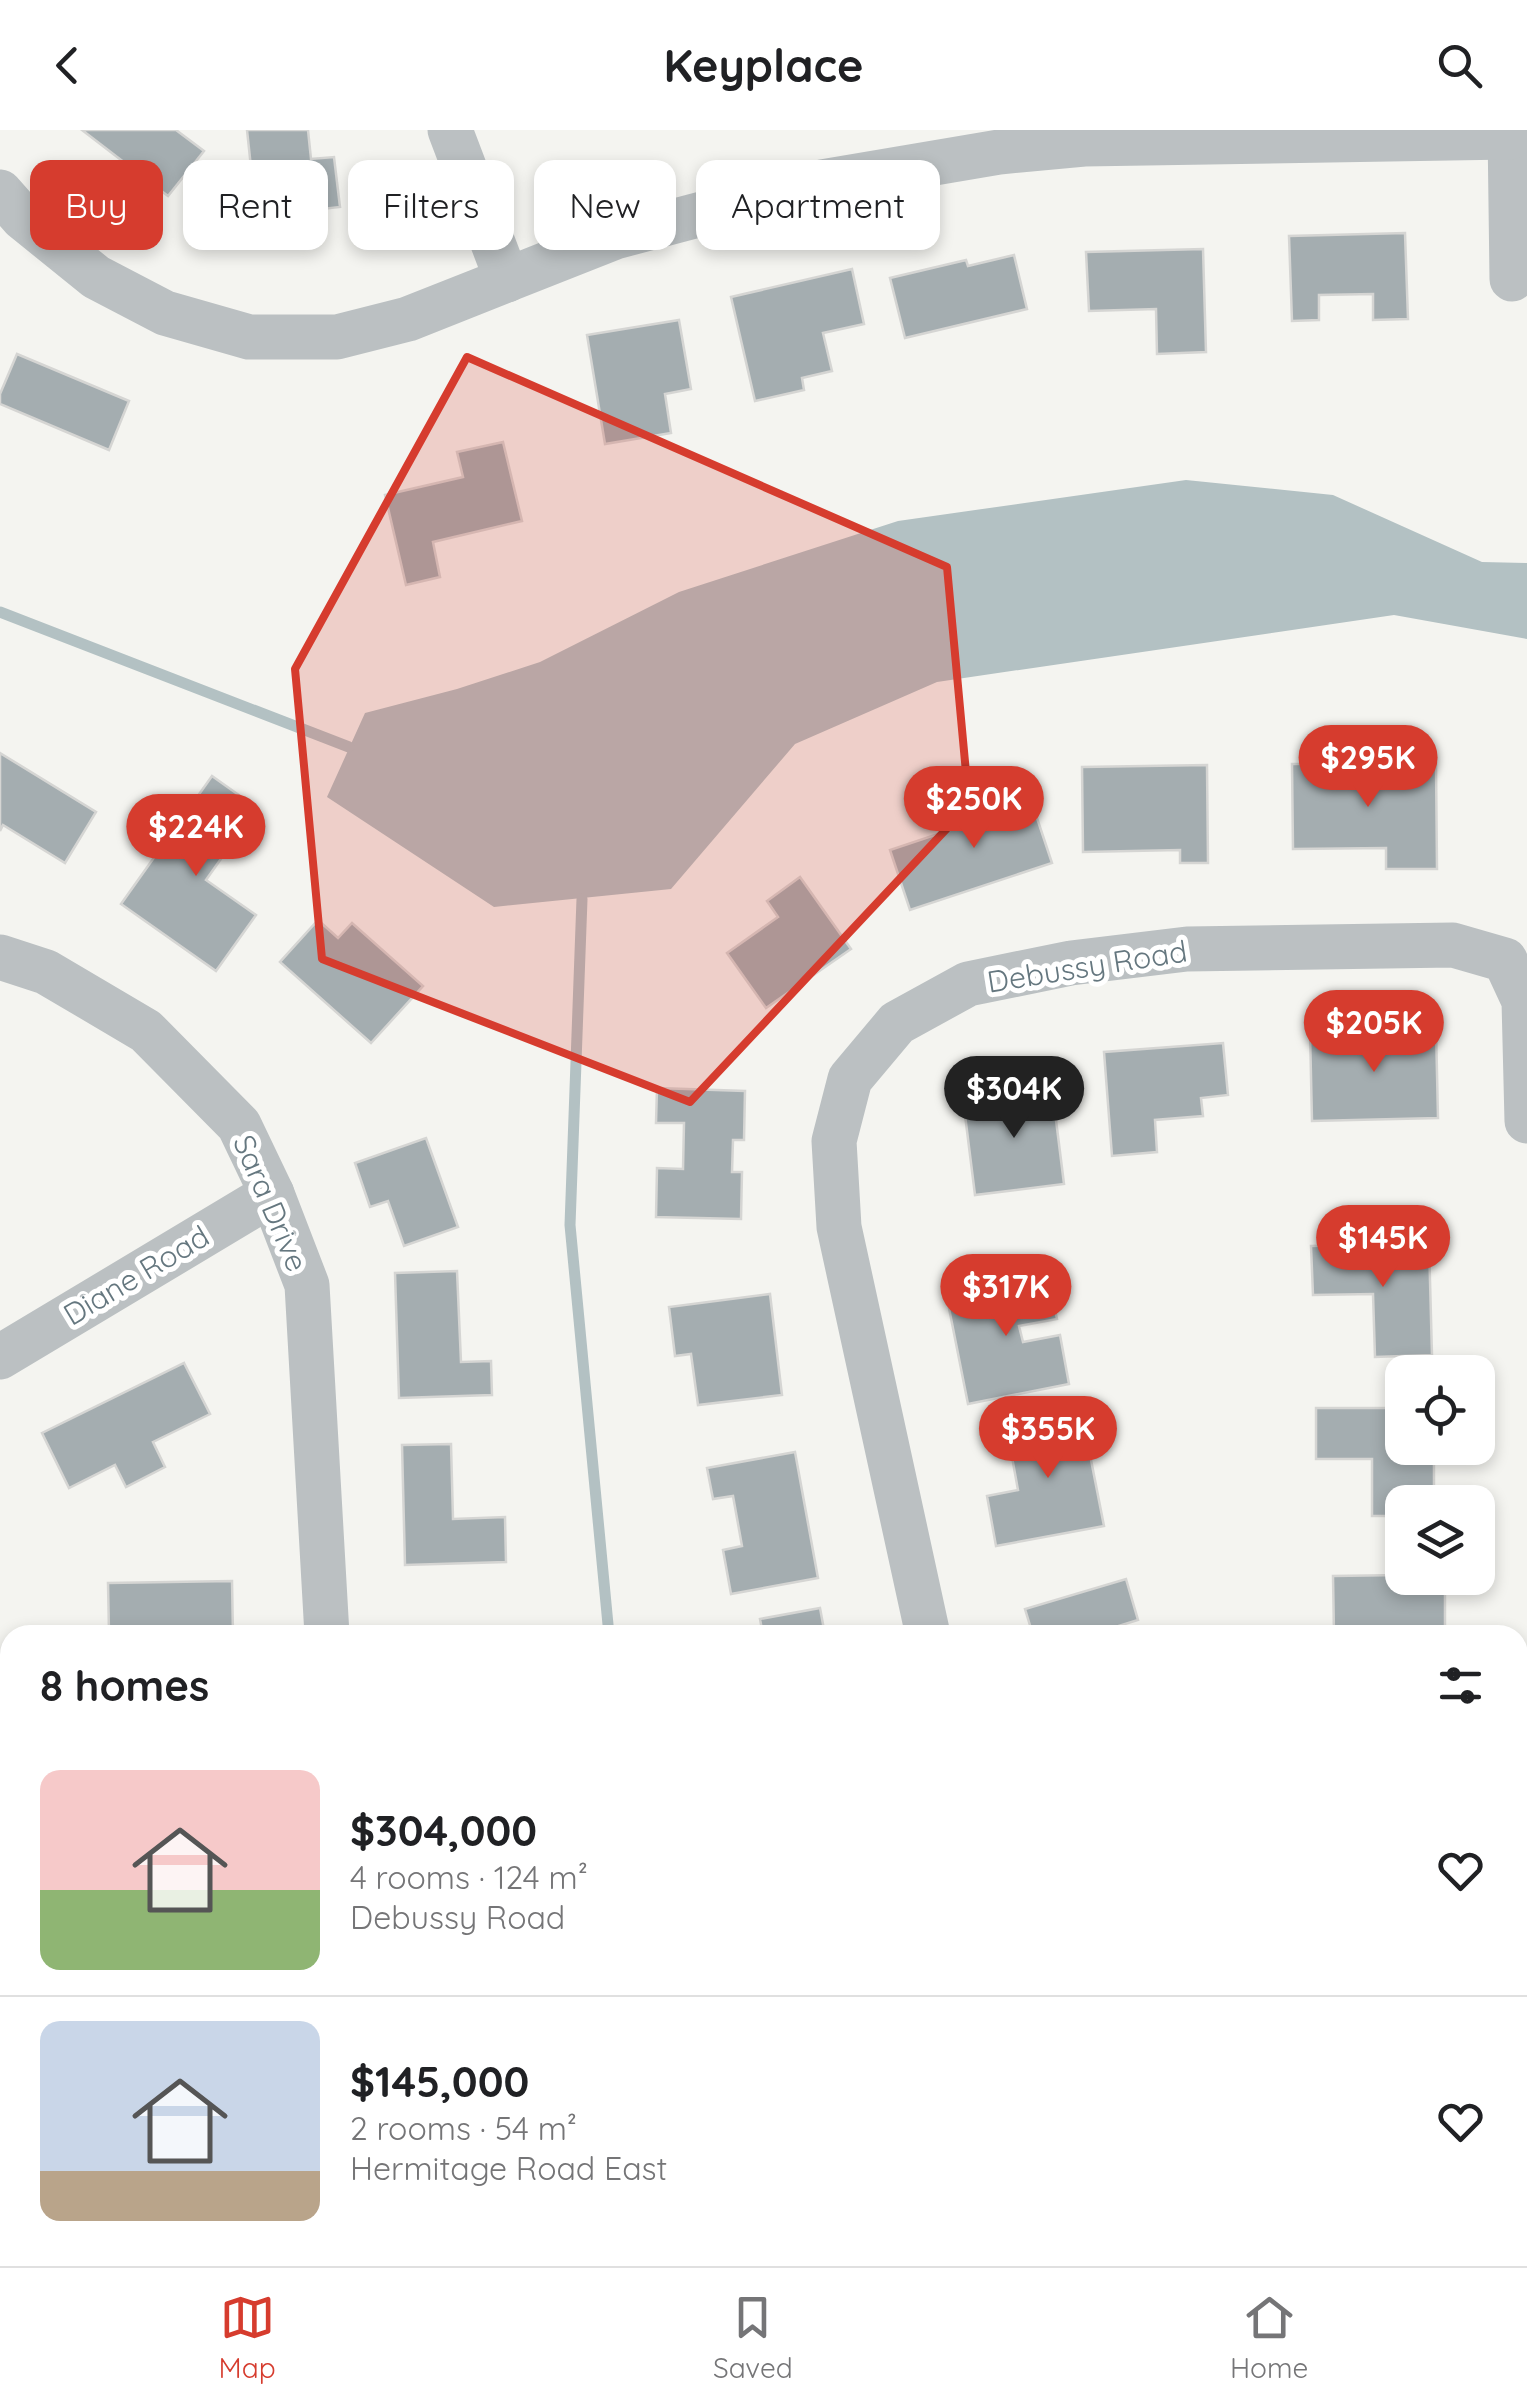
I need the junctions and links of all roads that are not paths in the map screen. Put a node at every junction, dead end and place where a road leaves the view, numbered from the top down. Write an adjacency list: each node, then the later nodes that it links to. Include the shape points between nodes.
1 (450, 130): 6 (street)
2 (1510, 134): 3 (street); 5 (street)
3 (998, 141): 6 (street, via 615,238)
4 (0, 192): 6 (street, via 96,277 165,314 249,337 338,336 408,320)
5 (1512, 279)
6 (508, 280)
7 (0, 956): 9 (street, Sara Drive, via 46,972 146,1031 238,1125)
8 (1527, 1121): 12 (street, Debussy Road, via 1524,1001 1505,960 1453,946 1188,949 1071,963 968,984 898,1023 850,1078 834,1141 839,1227)
9 (272, 1194): 10 (street, Diane Road); 11 (street, Sara Drive, via 306,1285)
10 (0, 1356)
11 (326, 1625)
12 (926, 1625)

